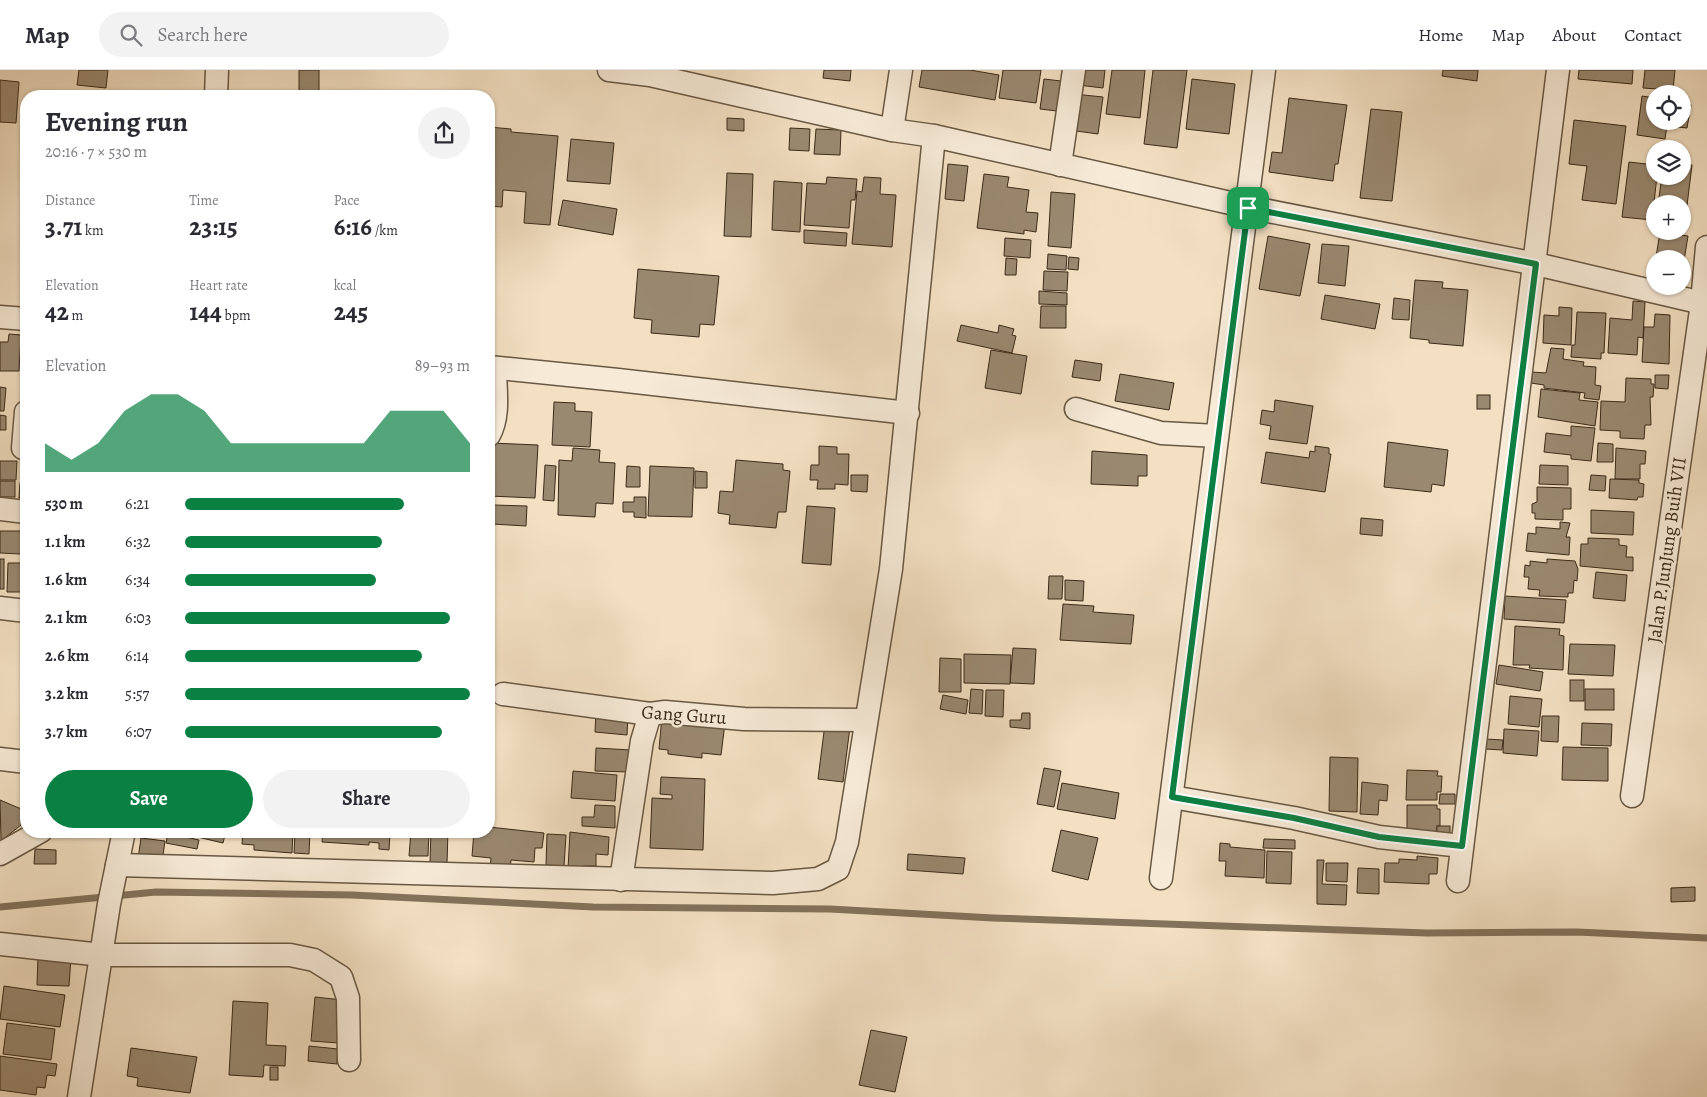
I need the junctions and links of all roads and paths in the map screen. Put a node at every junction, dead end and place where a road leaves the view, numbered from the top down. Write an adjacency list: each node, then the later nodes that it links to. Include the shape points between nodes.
1 (217, 70): 8 (street)
2 (609, 70): 7 (street)
3 (901, 70): 9 (street)
4 (1074, 70): 11 (street)
5 (1264, 70): 12 (street)
6 (1558, 70): 14 (street)
7 (650, 72): 9 (street)
8 (216, 90)
9 (892, 130): 10 (street)
10 (934, 136): 11 (street); 21 (street)
11 (1060, 165): 12 (street)
12 (1248, 208): 14 (street); 23 (street)
13 (1707, 247): 15 (street, Jalan P.JunJung Buih VII)
14 (1536, 264): 15 (street); 37 (street)
15 (1704, 304): 33 (street, Jalan P.JunJung Buih VII)
16 (0, 317): 17 (street)
17 (20, 319)
18 (495, 367): 21 (street)
19 (495, 395): 22 (street)
20 (1076, 408): 23 (street, via 1161,433)
21 (908, 413): 30 (street, via 891,569)
22 (495, 415)
23 (1217, 436): 34 (street)
24 (0, 510): 25 (street)
25 (20, 512)
26 (0, 608): 27 (street)
27 (20, 610)
28 (503, 694): 29 (street, Gang Guru)
29 (650, 714): 30 (street, Gang Guru); 41 (street, via 642,740)
30 (865, 720): 41 (street, via 843,860 828,876 774,883)
31 (0, 759): 32 (street)
32 (20, 761)
33 (1632, 796)
34 (1172, 797): 37 (street, via 1294,818 1379,837); 40 (street)
35 (29, 838): 38 (street)
36 (123, 838): 39 (street)
37 (1462, 846): 42 (street)
38 (0, 854)
39 (116, 869): 41 (street); 44 (street)
40 (1161, 878)
41 (621, 880)
42 (1458, 881)
43 (0, 944): 44 (street)
44 (102, 955): 45 (street, via 290,956 314,960 341,977 348,998); 46 (street)
45 (349, 1060)
46 (79, 1097)

